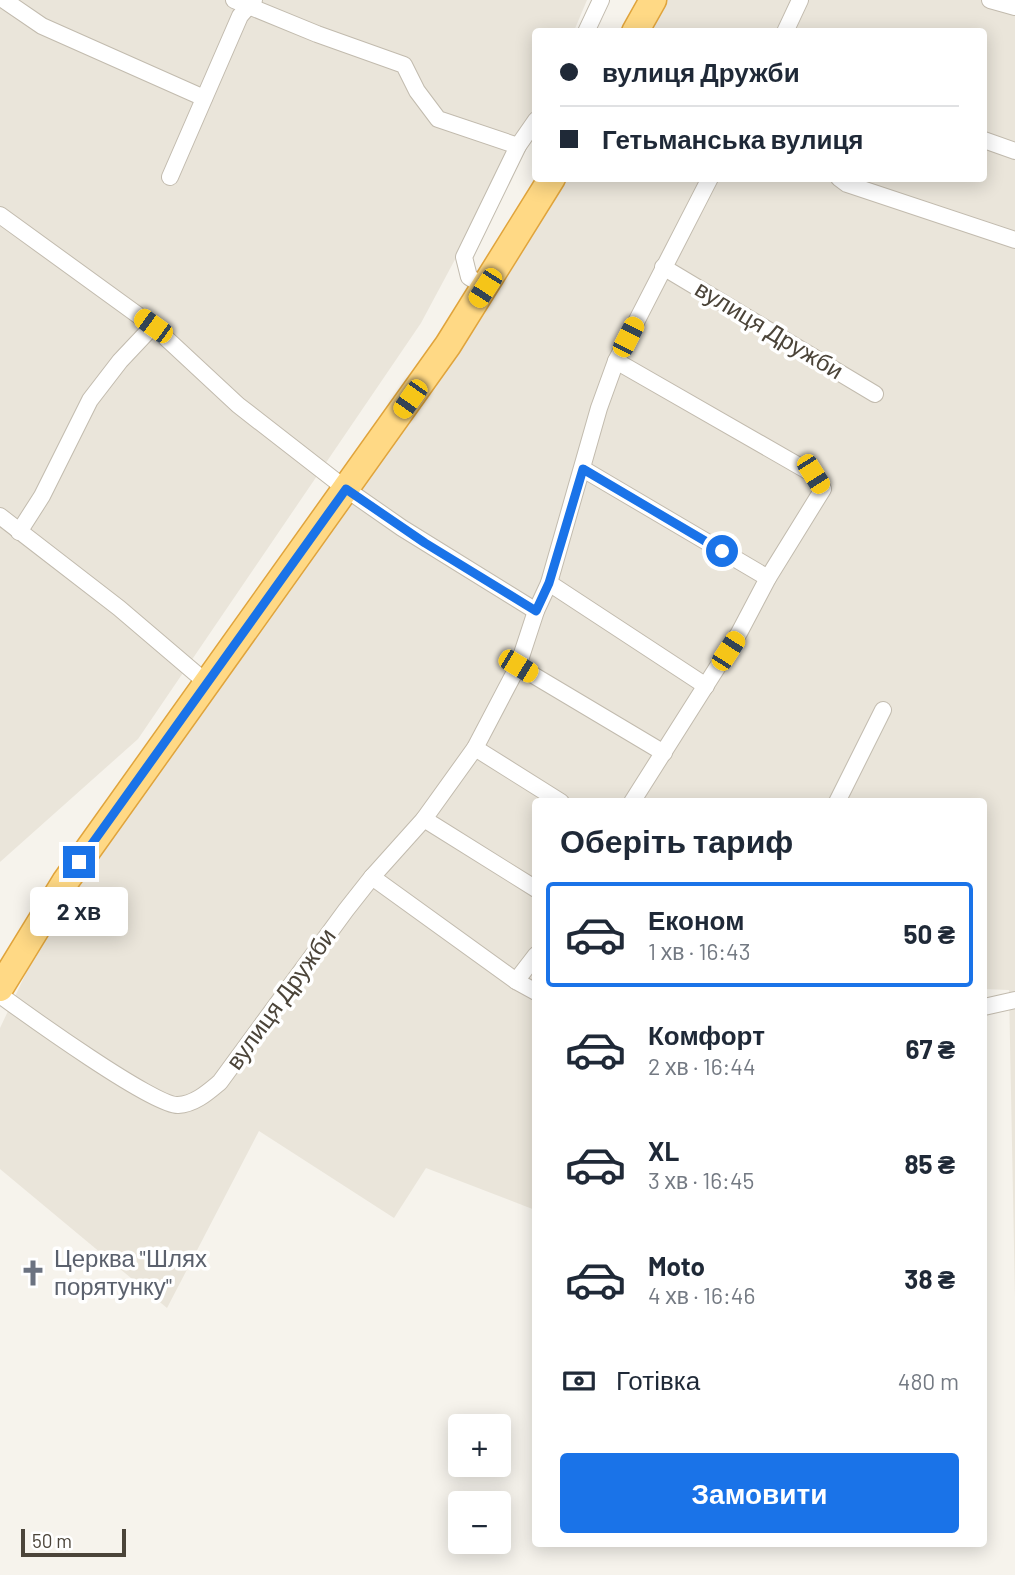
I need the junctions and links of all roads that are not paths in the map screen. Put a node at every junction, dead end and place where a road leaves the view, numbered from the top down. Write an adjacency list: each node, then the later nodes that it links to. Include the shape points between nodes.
1 (4, 0): 12 (street, via 42,26)
2 (234, 0): 7 (street)
3 (601, 0): 9 (street)
4 (653, 0): 10 (highway)
5 (800, 0): 11 (street)
6 (990, 0): 8 (street)
7 (252, 4): 12 (street, via 240,16); 15 (street, via 404,65 438,119)
8 (1015, 7)
9 (588, 28)
10 (637, 28)
11 (787, 28)
12 (204, 98): 17 (street)
13 (532, 126): 15 (street)
14 (987, 141): 16 (street)
15 (518, 146): 24 (street, via 464,257 468,277)
16 (1015, 151)
17 (170, 177)
18 (550, 182): 24 (highway)
19 (708, 182): 23 (street, вулиця Дружби)
20 (844, 182): 22 (street)
21 (0, 215): 25 (street)
22 (1015, 240)
23 (663, 267): 26 (street, вулиця Дружби); 27 (street, вулиця Дружби)
24 (485, 288): 29 (highway)
25 (153, 326): 29 (street, via 238,405); 31 (street, via 90,400 42,496)
26 (616, 361): 28 (street, вулиця Дружби); 32 (street, via 813,474 822,489)
27 (875, 394)
28 (583, 469): 32 (street); 33 (street, вулиця Дружби)
29 (346, 489): 34 (street); 36 (highway)
30 (0, 516): 31 (street)
31 (19, 531): 36 (street)
32 (768, 578): 37 (street)
33 (549, 583): 34 (street, вулиця Дружби); 37 (street)
34 (536, 611): 35 (street, вулиця Дружби)
35 (518, 666): 39 (street, вулиця Дружби); 40 (street)
36 (206, 683): 49 (highway, via 65,883)
37 (706, 685): 40 (street)
38 (883, 710): 43 (street)
39 (475, 748): 41 (street); 44 (street, вулиця Дружби)
40 (664, 753): 42 (street)
41 (555, 798)
42 (635, 798)
43 (838, 798)
44 (424, 819): 45 (street, вулиця Дружби); 46 (street)
45 (372, 877): 48 (street); 51 (street, вулиця Дружби, via 220,1082 201,1098 177,1106 149,1095)
46 (532, 886)
47 (532, 960): 48 (street)
48 (516, 981): 50 (street)
49 (0, 988)
50 (532, 990)
51 (0, 995)
52 (1015, 1000): 53 (street)
53 (987, 1006)

